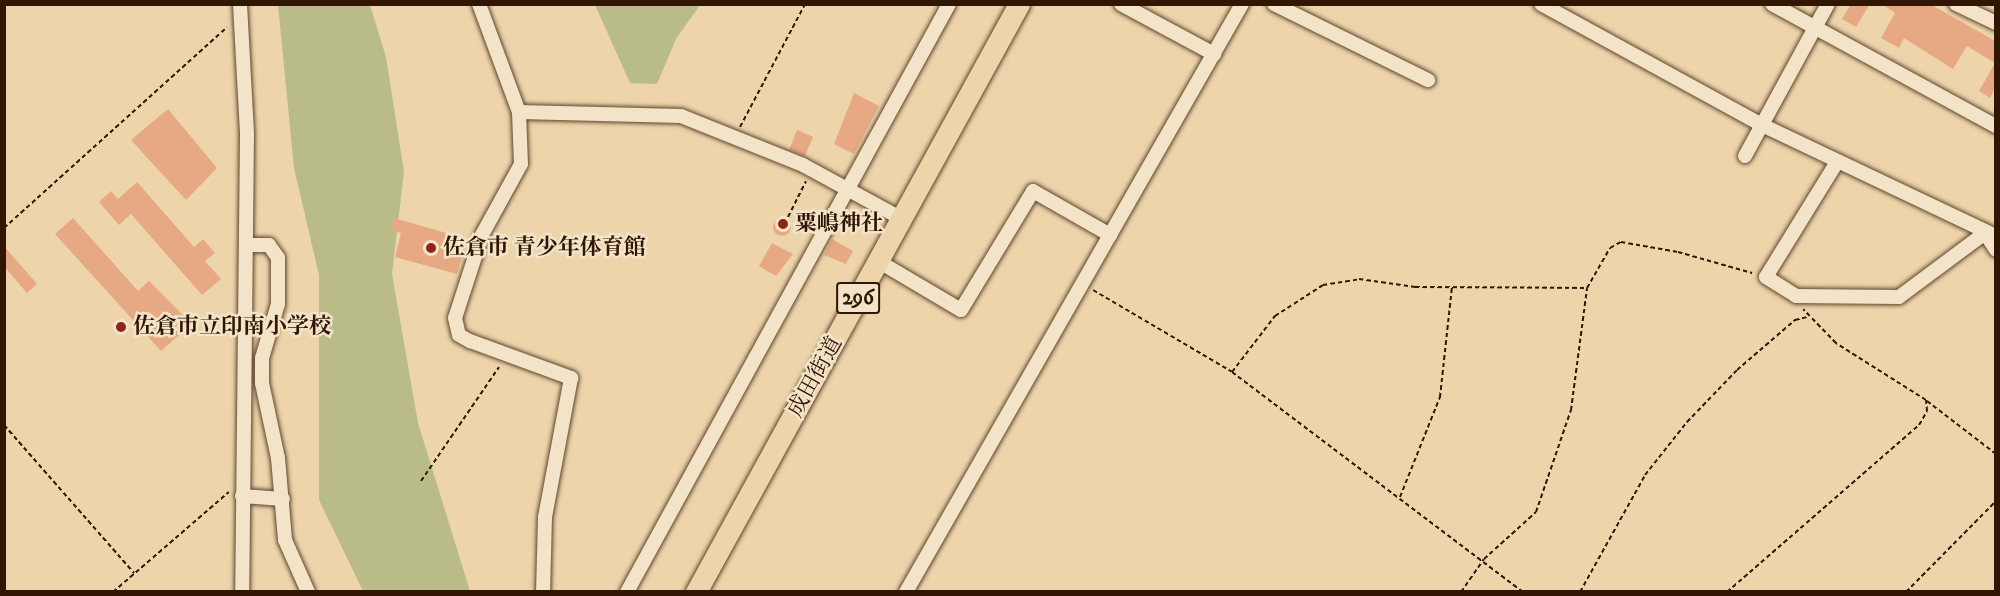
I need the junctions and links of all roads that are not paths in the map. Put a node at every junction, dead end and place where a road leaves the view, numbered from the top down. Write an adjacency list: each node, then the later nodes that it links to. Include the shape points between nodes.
1 (479, 4): 18 (street)
2 (949, 4): 23 (street)
3 (1019, 4): 24 (highway, 成田街道 / 296)
4 (1121, 4): 16 (street)
5 (1242, 4): 16 (street)
6 (1274, 4): 17 (street)
7 (1541, 4): 13 (street)
8 (1572, 4): 13 (street)
9 (1772, 4): 15 (street)
10 (1828, 4): 15 (street)
11 (1956, 4): 14 (street)
12 (241, 9): 27 (street)
13 (1565, 18): 19 (street)
14 (1995, 23)
15 (1815, 29): 19 (street); 20 (street)
16 (1214, 54): 25 (street)
17 (1428, 80)
18 (519, 112): 23 (street, via 656,112 736,135); 34 (street, via 521,164 482,235 455,318 459,335 571,378 546,508)
19 (1762, 125): 21 (street); 22 (street)
20 (1995, 126)
21 (1745, 156)
22 (1837, 162): 26 (street); 26 (street, via 1767,277 1796,296 1899,297)
23 (848, 190): 24 (street); 35 (street)
24 (903, 219): 29 (highway, 成田街道 / 296)
25 (1110, 235): 29 (street, via 1033,191 961,310); 37 (street)
26 (1990, 235): 28 (street)
27 (246, 245): 30 (street); 31 (street, via 269,245 278,258 278,304 262,358 262,383)
28 (1995, 249)
29 (878, 261): 36 (highway, 成田街道 / 296)
30 (242, 491): 31 (street); 32 (street)
31 (284, 499): 33 (street, via 285,540)
32 (242, 591)
33 (308, 591)
34 (543, 591)
35 (627, 591)
36 (696, 591)
37 (906, 591)

